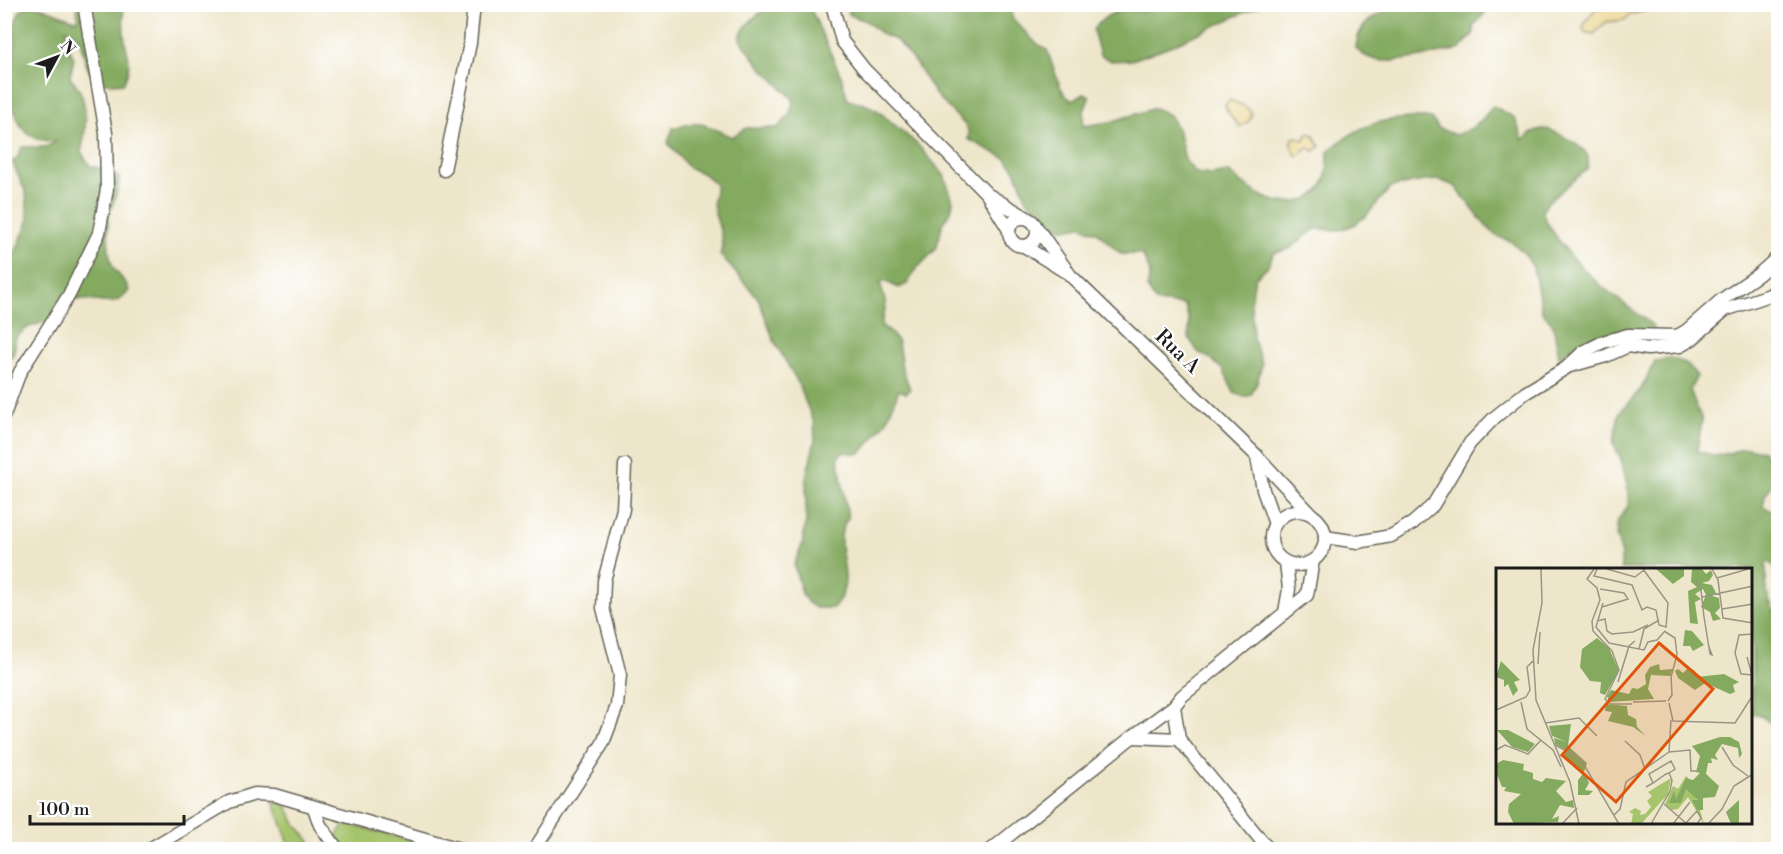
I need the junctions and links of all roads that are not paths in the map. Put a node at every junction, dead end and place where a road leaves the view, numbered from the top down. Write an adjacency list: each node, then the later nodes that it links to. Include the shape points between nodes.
1 (84, 4): 14 (street, via 106,133 107,189 99,233 69,295 20,372)
2 (474, 4): 4 (street)
3 (832, 4): 5 (street, Rua A, via 842,41 864,69)
4 (444, 170)
5 (987, 194): 6 (street, Rua A); 8 (street, Rua A)
6 (1027, 218): 7 (street, Rua A); 8 (street, via 1013,221)
7 (1037, 228): 9 (street, via 1033,242); 11 (street, Rua A)
8 (1009, 230): 9 (street, Rua A, via 1015,243)
9 (1024, 246): 11 (street, Rua A)
10 (1779, 257): 13 (street, via 1677,336 1628,335 1603,342 1583,352)
11 (1070, 275): 15 (street, Rua A)
12 (1779, 288): 13 (street, via 1770,295 1725,310 1680,346 1628,346)
13 (1566, 368): 19 (street, via 1495,417 1470,444 1433,505 1413,523 1391,536 1358,542)
14 (4, 415)
15 (1257, 456): 17 (street, Rua A); 18 (street)
16 (625, 465): 30 (street, via 623,509 604,581 603,608 620,675 617,706 603,743)
17 (1312, 515): 18 (street, via 1287,513); 19 (street)
18 (1275, 524): 21 (street, via 1273,549)
19 (1325, 537): 20 (street, via 1320,554)
20 (1313, 561): 21 (street, via 1295,565); 22 (street, via 1307,595)
21 (1286, 562): 22 (street, via 1289,589)
22 (1285, 612): 23 (street)
23 (1174, 706): 24 (street); 25 (street)
24 (1132, 736): 25 (street); 31 (street)
25 (1179, 739): 32 (street)
26 (315, 808): 27 (street, via 274,795 255,794 229,802); 28 (street, via 320,825); 29 (street)
27 (148, 849)
28 (338, 849)
29 (460, 849)
30 (534, 849)
31 (991, 849)
32 (1269, 849)

